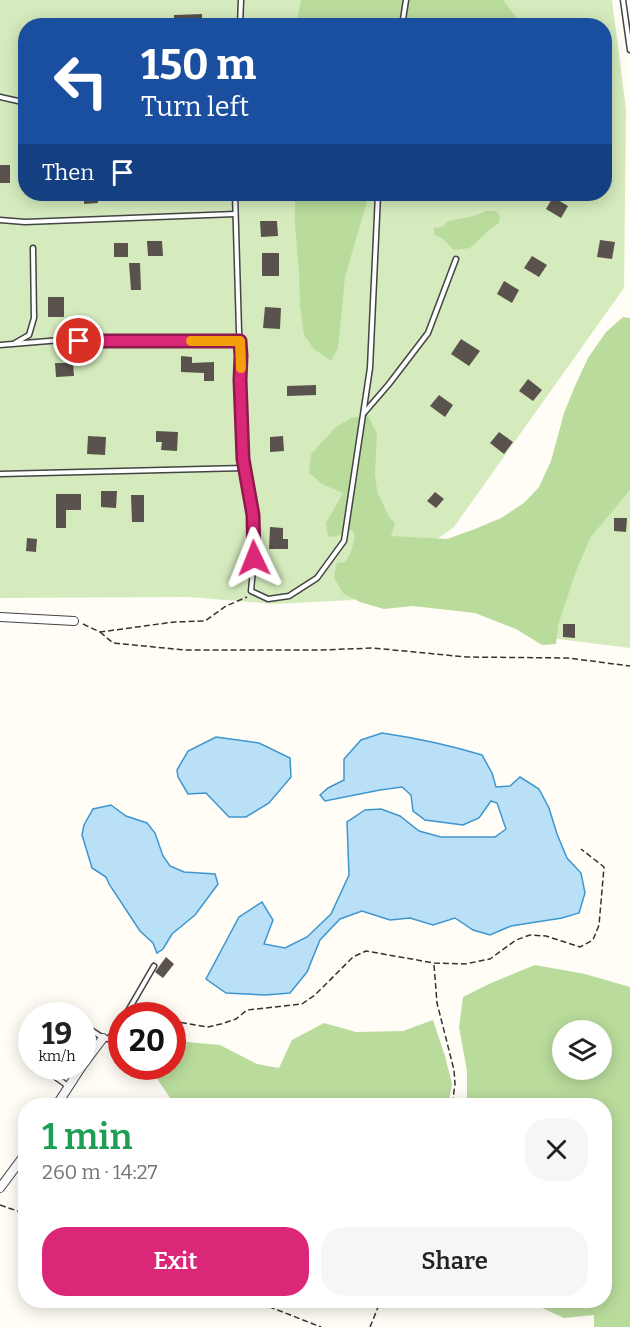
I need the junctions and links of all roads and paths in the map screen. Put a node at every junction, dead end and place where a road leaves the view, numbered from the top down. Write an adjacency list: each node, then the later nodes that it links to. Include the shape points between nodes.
1 (241, 0): 4 (lane)
2 (406, 0): 5 (lane)
3 (623, 0): 6 (lane)
4 (240, 18)
5 (403, 18)
6 (630, 50)
7 (0, 97): 8 (lane)
8 (18, 101)
9 (235, 201): 11 (lane)
10 (378, 201): 18 (lane, via 370,368)
11 (235, 214): 12 (lane); 15 (lane)
12 (0, 220)
13 (33, 248): 16 (lane, via 34,318 29,335)
14 (456, 259): 18 (lane, via 428,333)
15 (240, 341): 16 (lane); 19 (lane)
16 (15, 343): 17 (lane)
17 (0, 345)
18 (363, 413): 21 (lane, via 344,541 317,578 289,596 267,599)
19 (244, 468): 20 (lane); 21 (lane, via 253,515)
20 (0, 474)
21 (251, 591): 24 (path, via 246,598 205,621)
22 (0, 617): 23 (street)
23 (74, 621): 24 (path)
24 (100, 632): 25 (path, via 113,643 185,650 373,648 466,657 568,658)
25 (630, 666)
26 (581, 849): 27 (path, via 604,867 599,925 593,940 580,947 530,935 490,959 465,964)
27 (434, 963): 30 (path, via 366,951 354,957 302,1004 246,1011 236,1019 208,1027); 39 (path, via 437,1003 454,1070)
28 (154, 966): 29 (lane)
29 (133, 1002)
30 (186, 1023)
31 (96, 1033): 32 (lane)
32 (103, 1038): 33 (lane); 34 (street)
33 (108, 1039)
34 (96, 1047)
35 (60, 1080): 37 (lane)
36 (72, 1080): 37 (street)
37 (68, 1086): 38 (street)
38 (61, 1098)
39 (453, 1098)
40 (18, 1163): 41 (street)
41 (0, 1188)
42 (0, 1205): 43 (path)
43 (18, 1212)
44 (272, 1308): 46 (path)
45 (378, 1308): 47 (path)
46 (321, 1327)
47 (370, 1327)

